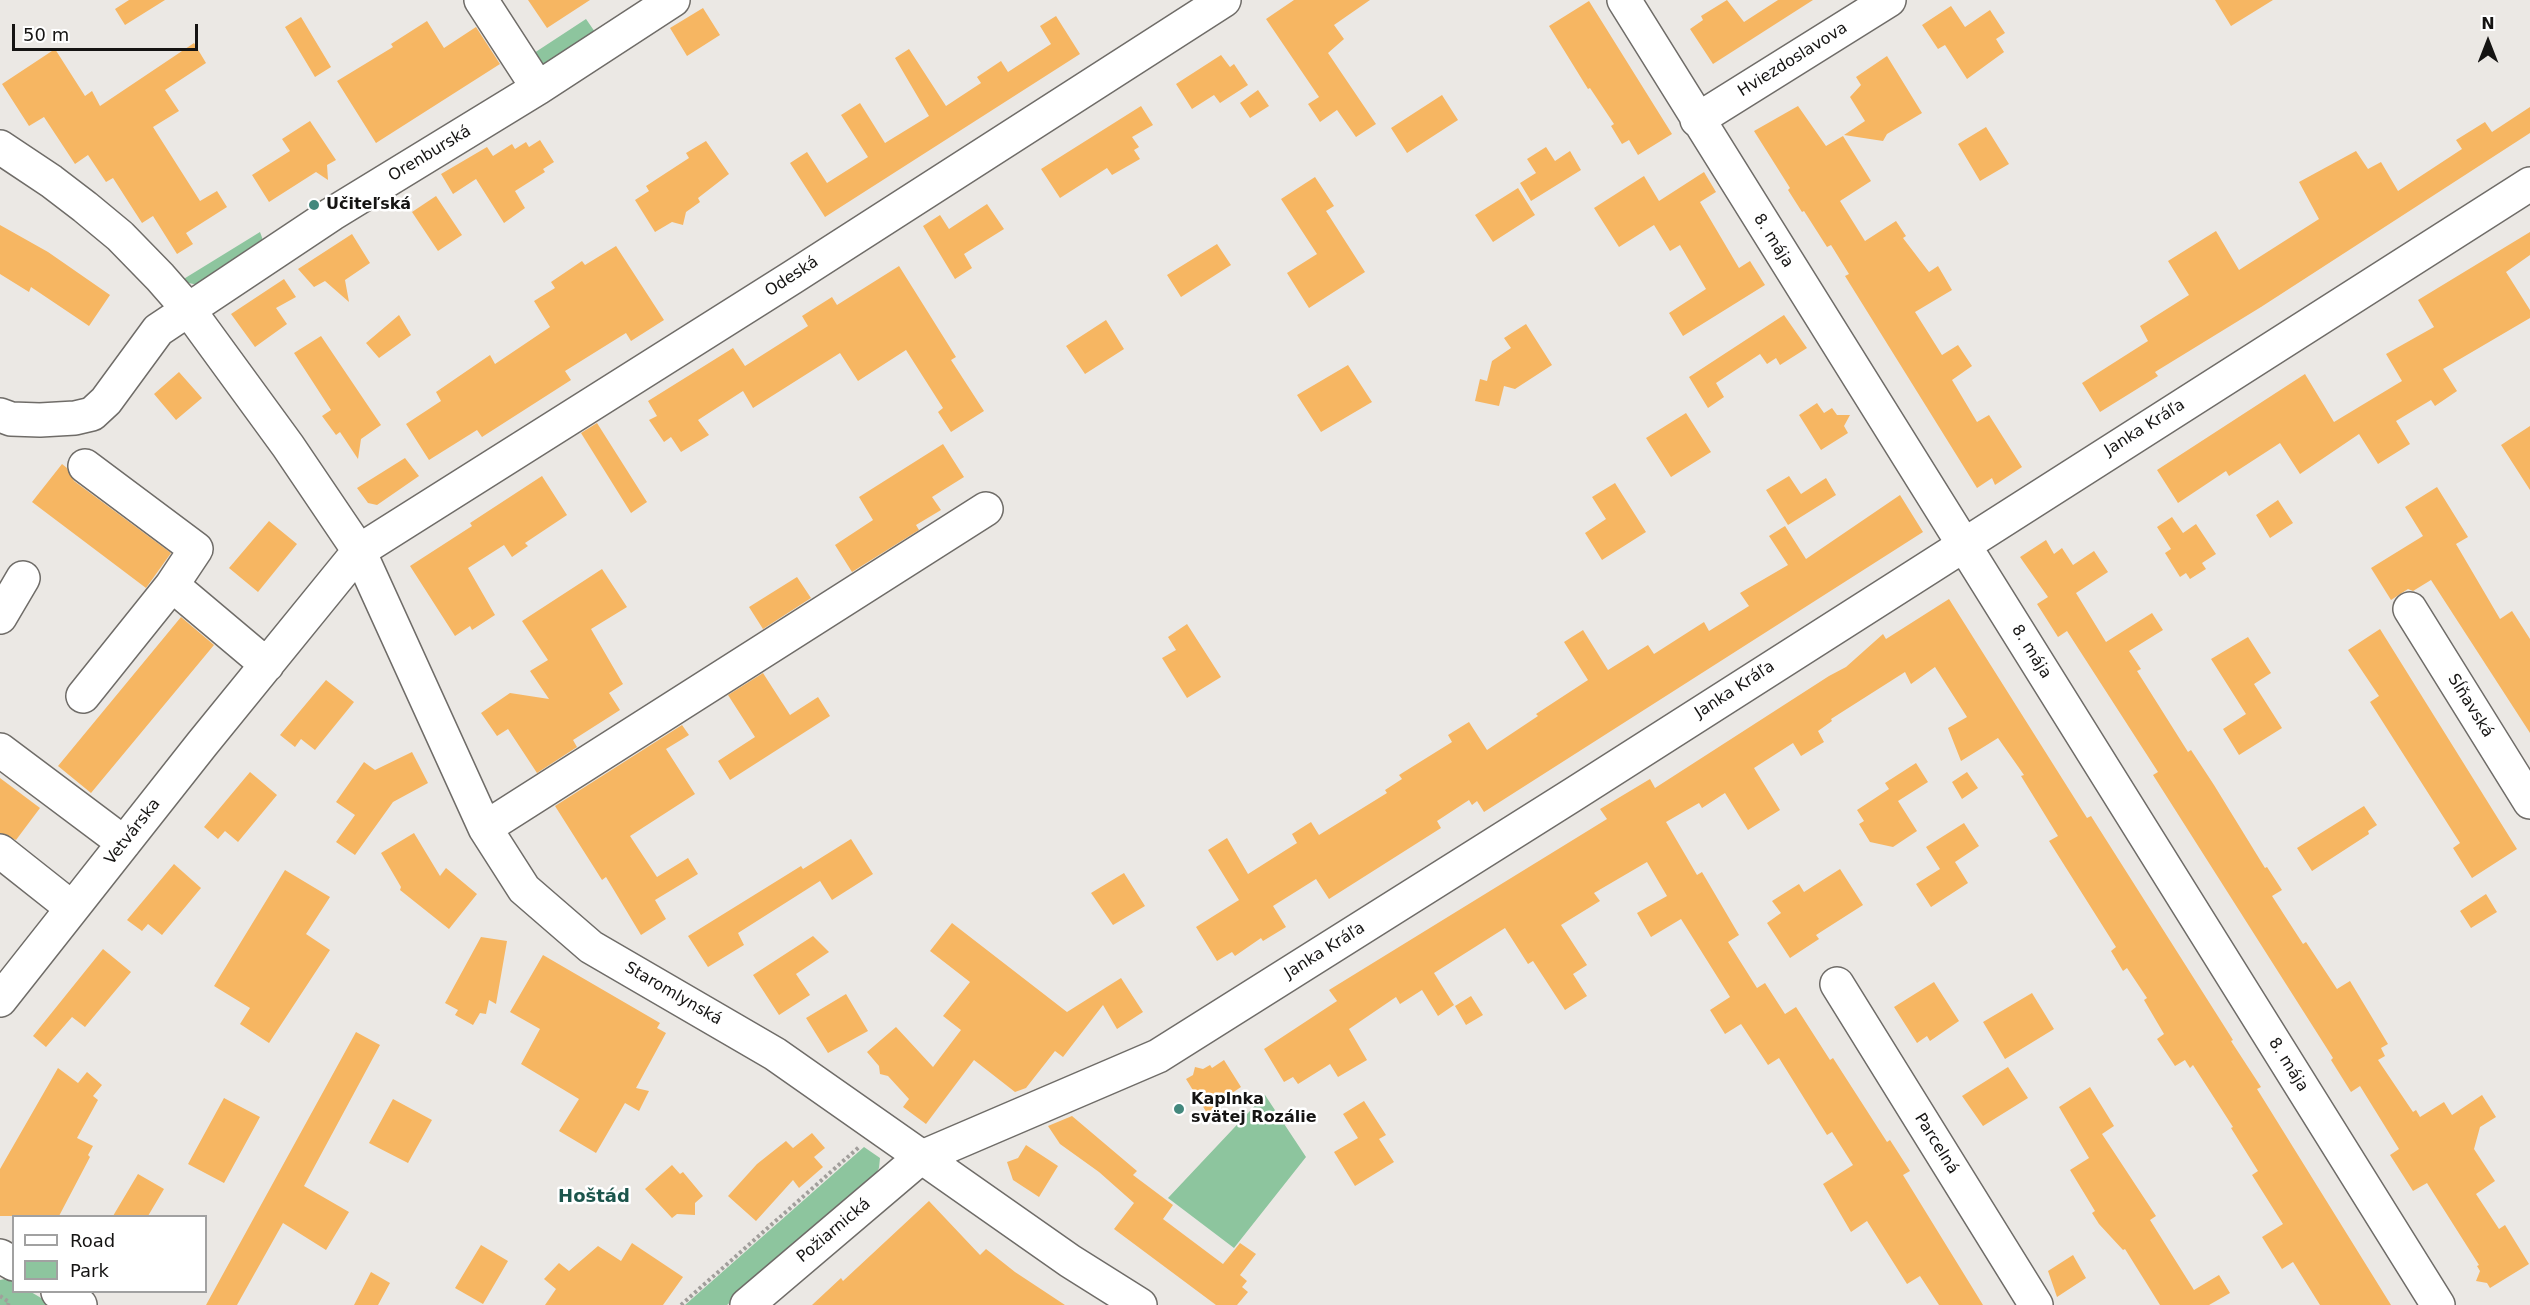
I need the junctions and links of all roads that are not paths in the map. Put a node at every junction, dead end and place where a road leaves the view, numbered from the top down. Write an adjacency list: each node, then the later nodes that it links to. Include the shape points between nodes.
1 (481, 0): 6 (street)
2 (673, 0): 6 (street, Orenburská)
3 (1224, 0): 15 (street, Odeská)
4 (1624, 0): 7 (street, 8. mája)
5 (1889, 0): 7 (street, Hviezdoslavova)
6 (538, 88): 10 (street, Orenburská, via 332,214)
7 (1698, 120): 14 (street, 8. mája)
8 (0, 147): 10 (street, via 51,181 120,236)
9 (2530, 184): 14 (street, Janka Kráľa)
10 (188, 309): 11 (street, via 158,330 92,414 40,420); 15 (street)
11 (0, 415)
12 (85, 466): 17 (street, via 196,549)
13 (986, 510): 24 (street)
14 (1964, 544): 30 (street, Janka Kráľa, via 1158,1056); 36 (street, 8. mája)
15 (359, 550): 20 (street, Vetvárska); 24 (street, Staromlynská)
16 (23, 578): 19 (street)
17 (172, 585): 20 (street); 21 (street)
18 (2409, 609): 23 (street, Sĺňavská)
19 (0, 616)
20 (267, 665): 25 (street, Vetvárska)
21 (83, 696)
22 (0, 750): 25 (street)
23 (2530, 802)
24 (485, 828): 30 (street, Staromlynská, via 525,889 591,947 775,1054)
25 (124, 843): 27 (street, Vetvárska)
26 (0, 851): 27 (street)
27 (72, 908): 29 (street, Vetvárska)
28 (1837, 984): 35 (street, Parcelná)
29 (0, 1000)
30 (920, 1158): 33 (street, Požiarnická); 34 (street, Staromlynská)
31 (60, 1293): 32 (street)
32 (80, 1305)
33 (747, 1305)
34 (1140, 1305)
35 (2036, 1305)
36 (2438, 1305)

